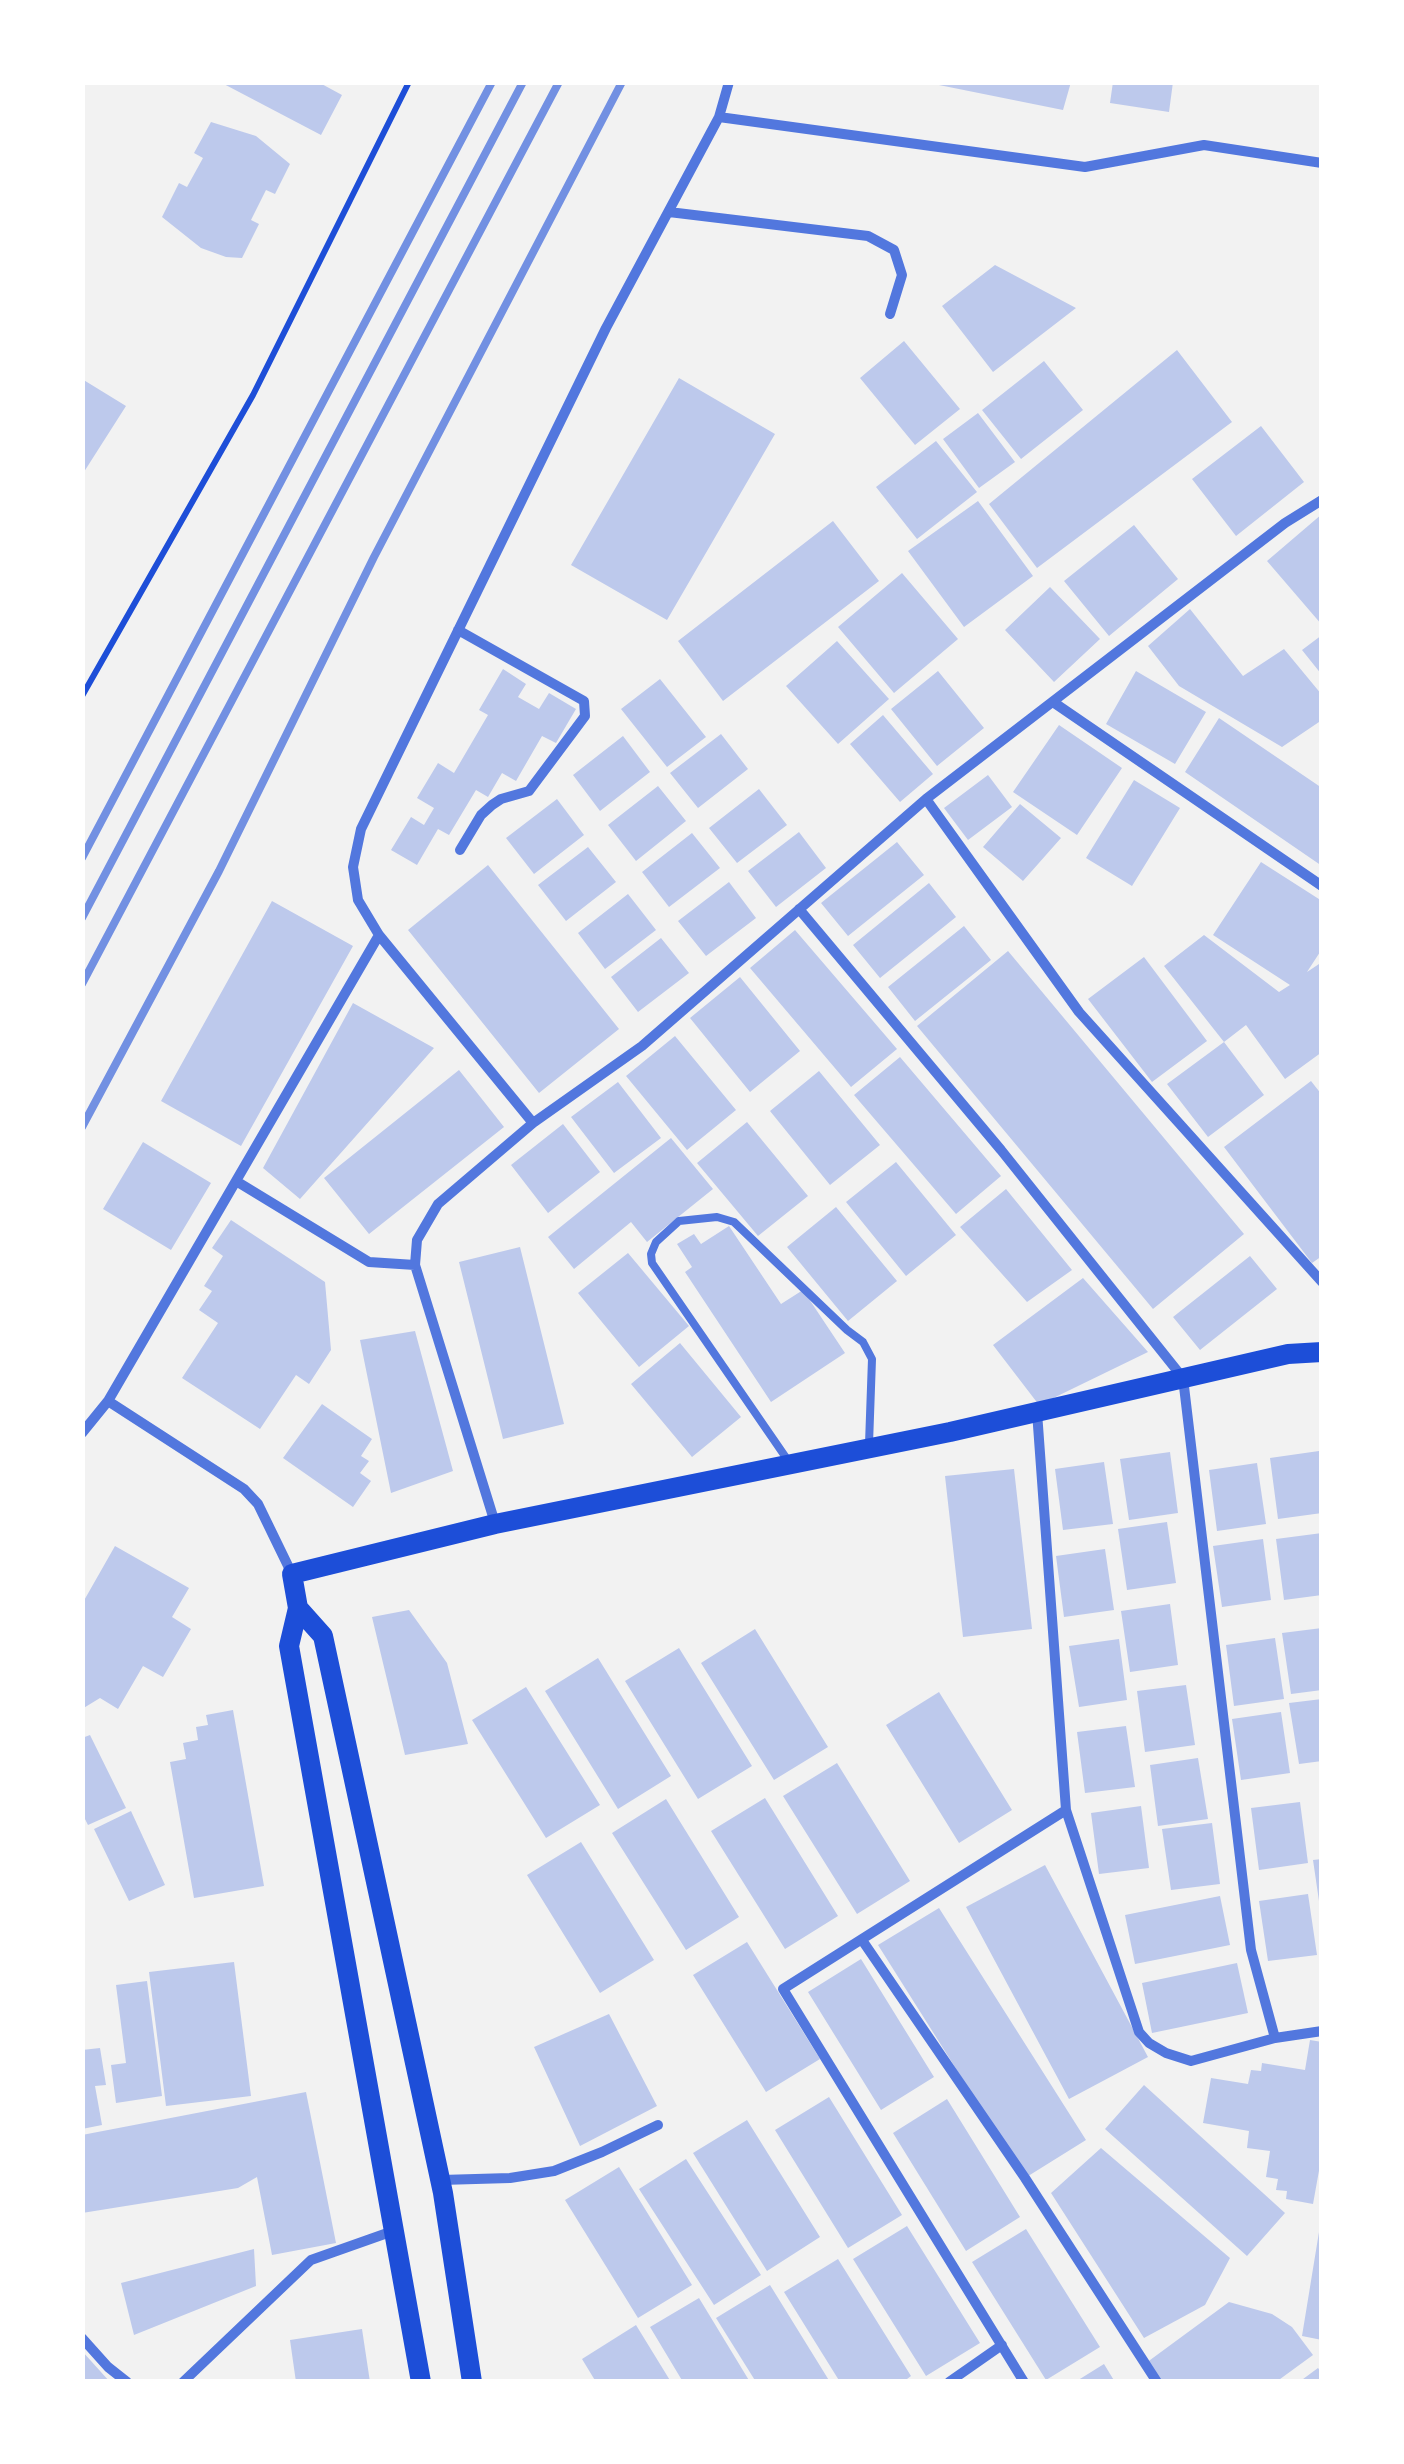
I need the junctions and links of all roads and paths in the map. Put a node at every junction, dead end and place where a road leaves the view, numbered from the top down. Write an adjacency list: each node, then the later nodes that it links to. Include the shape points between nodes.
1 (409, 82): 9 (path, via 254,394)
2 (729, 82): 3 (street)
3 (720, 118): 4 (street, via 1085,167 1204,145); 5 (street)
4 (1322, 163)
5 (668, 212): 6 (street, via 868,236 894,250 902,274); 8 (street)
6 (890, 314)
7 (1322, 500): 10 (street)
8 (458, 630): 12 (street, via 584,701 585,716 529,791 492,805); 15 (street, via 361,829 352,868 358,900)
9 (82, 696)
10 (1053, 702): 11 (street); 13 (street)
11 (926, 799): 14 (street); 19 (street, via 1079,1012)
12 (460, 850)
13 (1322, 886)
14 (798, 909): 16 (street, via 642,1046); 21 (street)
15 (379, 936): 16 (street); 17 (street)
16 (532, 1123): 18 (street, via 438,1204 416,1240)
17 (236, 1181): 18 (street, via 368,1262); 22 (street)
18 (415, 1265): 27 (street)
19 (1322, 1282)
20 (1322, 1352): 21 (main road)
21 (1183, 1378): 23 (main road); 35 (street, via 1251,1950)
22 (108, 1402): 24 (street); 28 (street, via 244,1490 258,1504)
23 (1037, 1412): 25 (main road); 32 (street)
24 (83, 1434)
25 (870, 1448): 26 (main road); 26 (lane, via 872,1359 864,1342 734,1222 680,1221 656,1242 652,1264)
26 (790, 1464): 27 (main road)
27 (495, 1524): 28 (main road)
28 (292, 1574): 29 (main road)
29 (298, 1608): 30 (main road); 31 (main road)
30 (323, 1636): 31 (main road); 37 (main road)
31 (288, 1646): 38 (main road)
32 (1066, 1810): 33 (street); 35 (street, via 1149,2044 1191,2061)
33 (862, 1940): 40 (street, via 783,1989); 47 (street)
34 (1322, 2031): 35 (street)
35 (1275, 2038)
36 (658, 2125): 37 (street, via 554,2171)
37 (440, 2180): 44 (main road)
38 (394, 2230): 42 (street, via 311,2260); 43 (main road)
39 (82, 2338): 41 (street)
40 (1002, 2346): 45 (street); 46 (street)
41 (127, 2382)
42 (182, 2382)
43 (421, 2382)
44 (472, 2382)
45 (950, 2382)
46 (1024, 2382)
47 (1157, 2382)

